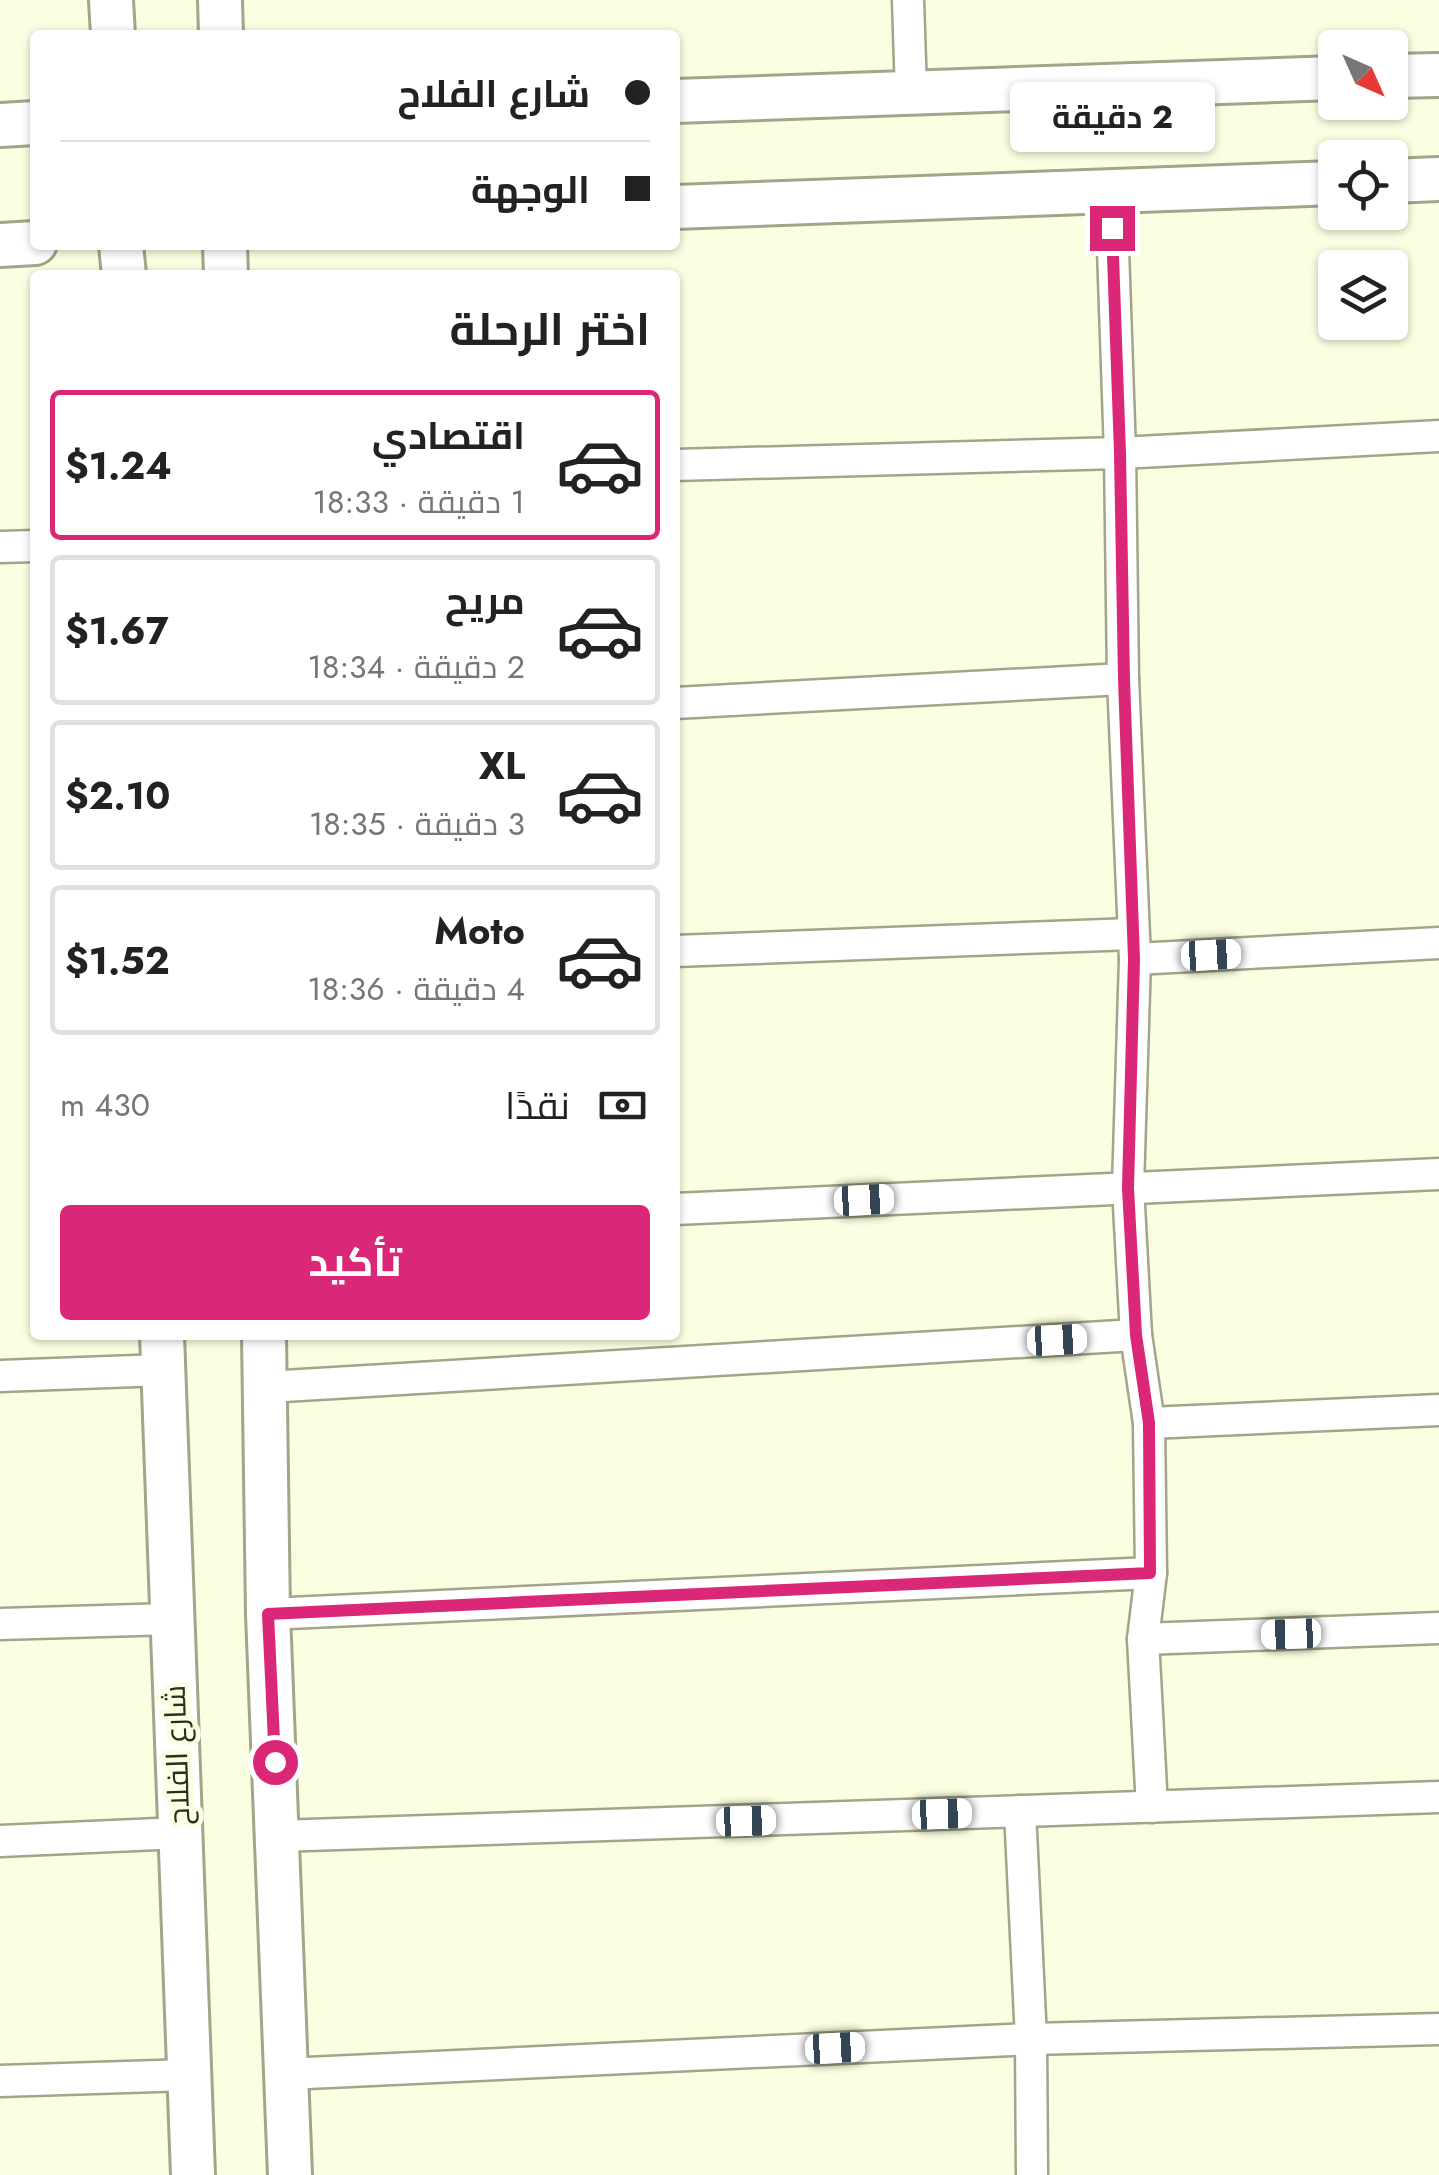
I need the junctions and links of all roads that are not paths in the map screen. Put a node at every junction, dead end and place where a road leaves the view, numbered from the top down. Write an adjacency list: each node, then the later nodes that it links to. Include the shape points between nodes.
1 (112, 0): 4 (main road)
2 (220, 0): 5 (main road)
3 (908, 0): 9 (street)
4 (113, 30)
5 (222, 30)
6 (1439, 75): 7 (main road)
7 (1408, 76)
8 (1318, 79): 9 (main road)
9 (912, 93): 10 (main road)
10 (680, 101)
11 (30, 124): 12 (main road)
12 (0, 125)
13 (1439, 179): 14 (main road)
14 (1408, 180)
15 (1318, 184): 16 (main road)
16 (1111, 191): 17 (main road); 21 (street)
17 (680, 207)
18 (30, 243): 19 (main road)
19 (0, 244)
20 (1439, 436): 21 (street)
21 (1120, 453): 22 (street); 25 (street)
22 (680, 465)
23 (30, 546): 24 (street)
24 (0, 547)
25 (1124, 679): 26 (street); 28 (street)
26 (680, 704)
27 (1439, 943): 28 (street)
28 (1134, 947): 29 (street); 31 (street)
29 (680, 950)
30 (1439, 1174): 31 (street)
31 (1128, 1188): 32 (street); 33 (street)
32 (680, 1209)
33 (1136, 1335): 37 (street); 39 (street)
34 (264, 1340): 37 (main road)
35 (163, 1352): 36 (street); 42 (main road, شارع الفلاح)
36 (0, 1376)
37 (266, 1387): 41 (main road)
38 (1439, 1410): 39 (street)
39 (1149, 1423): 40 (street)
40 (1150, 1573): 41 (street); 45 (street)
41 (268, 1614): 50 (main road)
42 (172, 1619): 43 (street); 49 (main road, شارع الفلاح)
43 (0, 1624)
44 (1439, 1628): 45 (street)
45 (1142, 1639): 47 (street)
46 (1439, 1798): 47 (street)
47 (1152, 1807): 48 (street)
48 (1020, 1812): 50 (street); 53 (street)
49 (180, 1833): 51 (street); 55 (main road, شارع الفلاح)
50 (278, 1836): 54 (main road)
51 (0, 1841)
52 (1439, 2029): 53 (street)
53 (1031, 2039): 54 (street); 59 (street)
54 (286, 2074): 58 (main road)
55 (189, 2075): 56 (street); 57 (main road, شارع الفلاح)
56 (0, 2081)
57 (193, 2175)
58 (290, 2175)
59 (1032, 2175)

